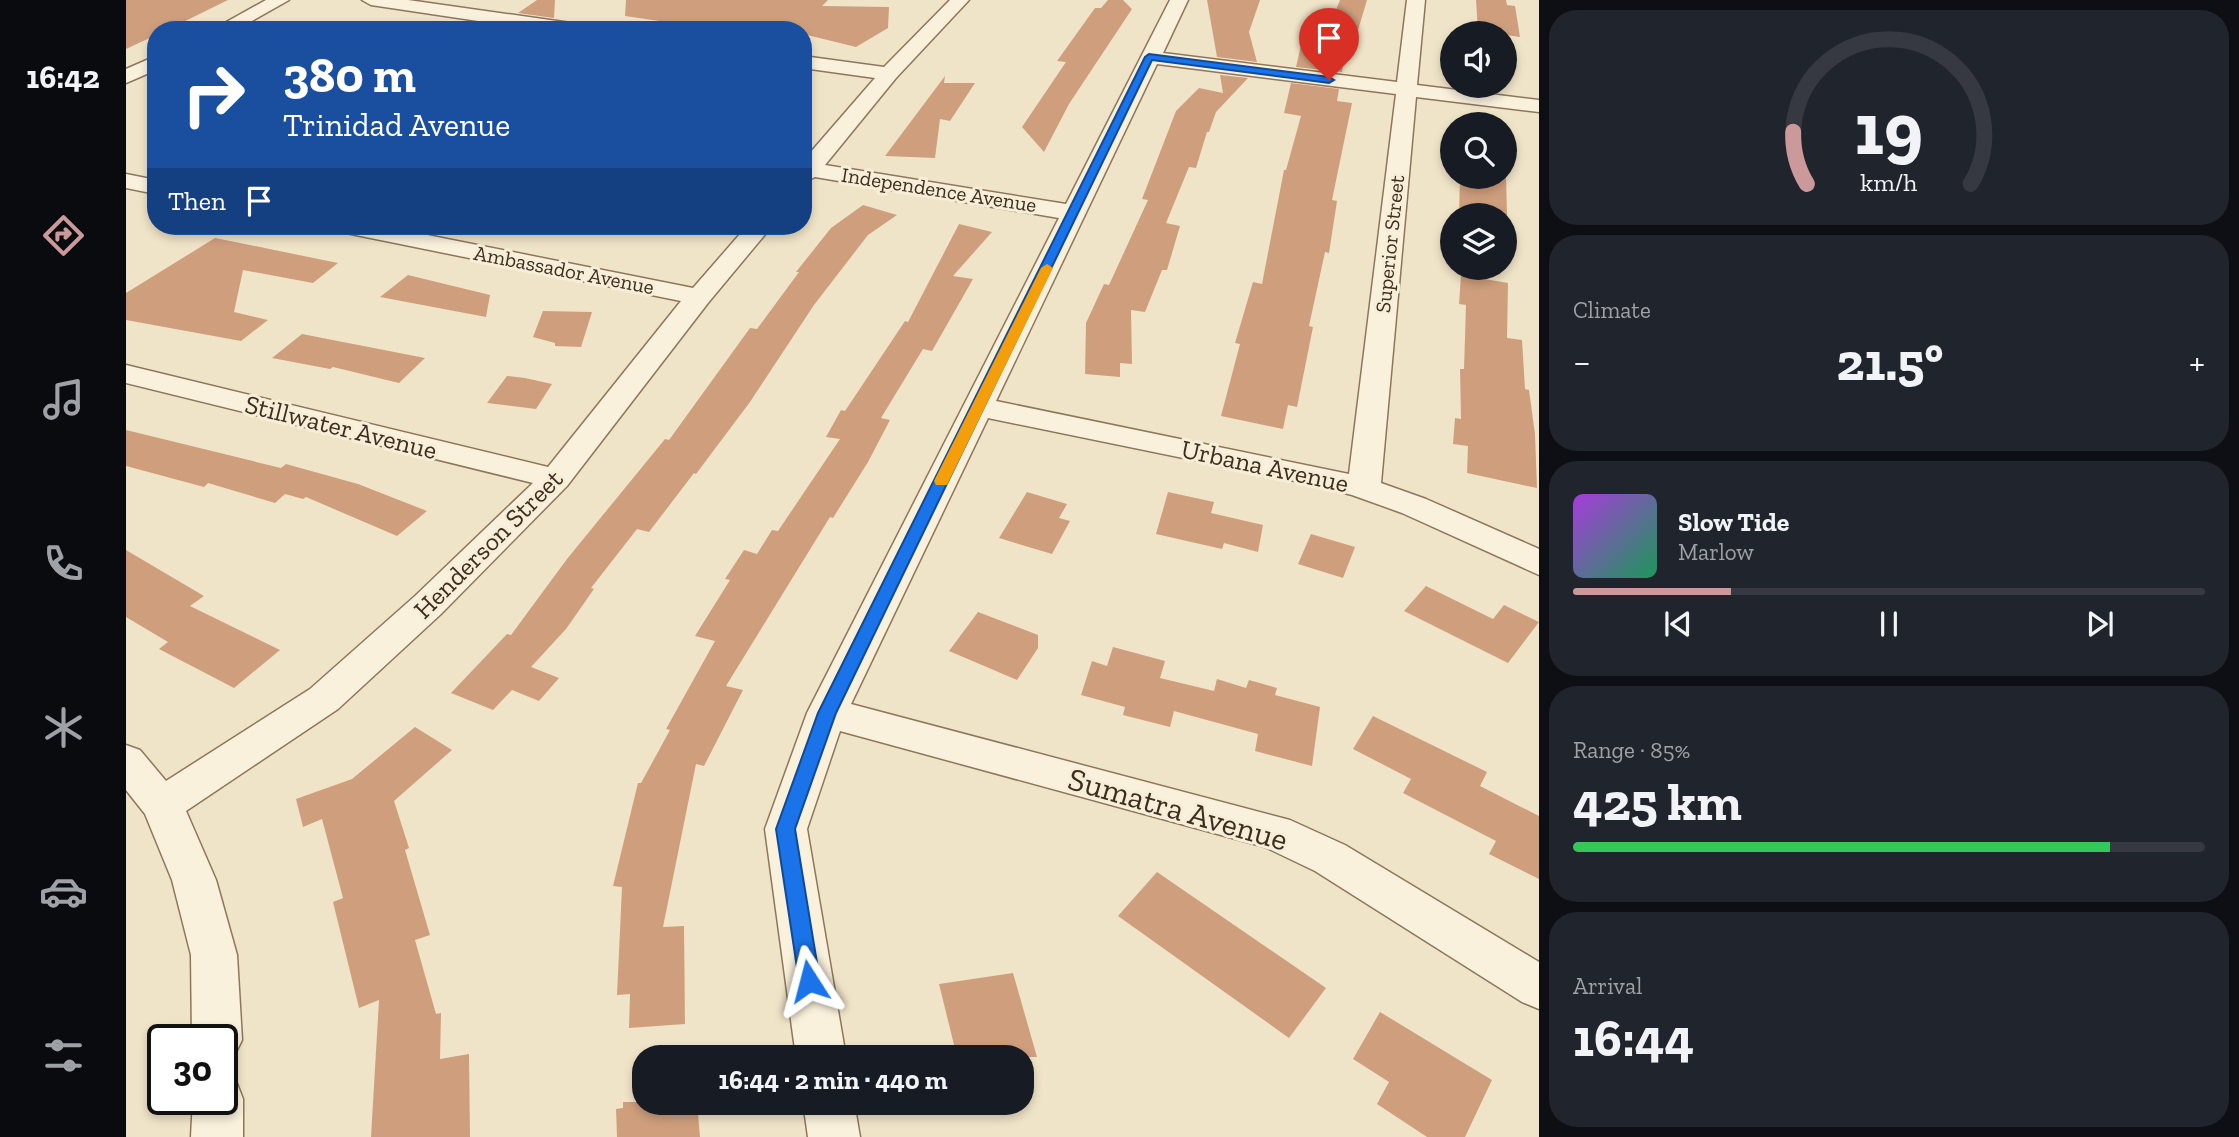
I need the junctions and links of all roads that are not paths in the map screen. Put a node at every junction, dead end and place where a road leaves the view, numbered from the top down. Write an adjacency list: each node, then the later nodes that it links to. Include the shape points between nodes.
1 (280, 0): 6 (street)
2 (370, 0): 7 (street)
3 (956, 0): 11 (street)
4 (1179, 0): 8 (street)
5 (1416, 0): 13 (street, Superior Street)
6 (238, 21)
7 (516, 21)
8 (1149, 57): 13 (street); 19 (street)
9 (812, 63): 11 (street)
10 (147, 66): 12 (street)
11 (889, 74): 15 (street)
12 (126, 77)
13 (1406, 90): 14 (street); 26 (street, Superior Street)
14 (1539, 106)
15 (812, 163)
16 (812, 172): 19 (street, Independence Avenue)
17 (126, 181): 18 (street)
18 (147, 185)
19 (1074, 213): 24 (street)
20 (391, 235): 22 (street, Ambassador Avenue)
21 (752, 235): 22 (street, Henderson Street)
22 (699, 297): 25 (street, Henderson Street)
23 (126, 374): 25 (street, Stillwater Avenue)
24 (979, 407): 26 (street, Urbana Avenue); 28 (street)
25 (555, 479): 30 (street, Henderson Street, via 428,605 324,699)
26 (1364, 488): 27 (street, Urbana Avenue)
27 (1539, 563)
28 (827, 713): 31 (street, Sumatra Avenue, via 1275,832 1330,858); 33 (street, via 786,829)
29 (126, 761): 30 (street)
30 (162, 805): 32 (street, via 194,880 214,955)
31 (1539, 987)
32 (216, 1024)
33 (819, 1045)
34 (218, 1115): 36 (street)
35 (830, 1115): 37 (street)
36 (217, 1137)
37 (834, 1137)

